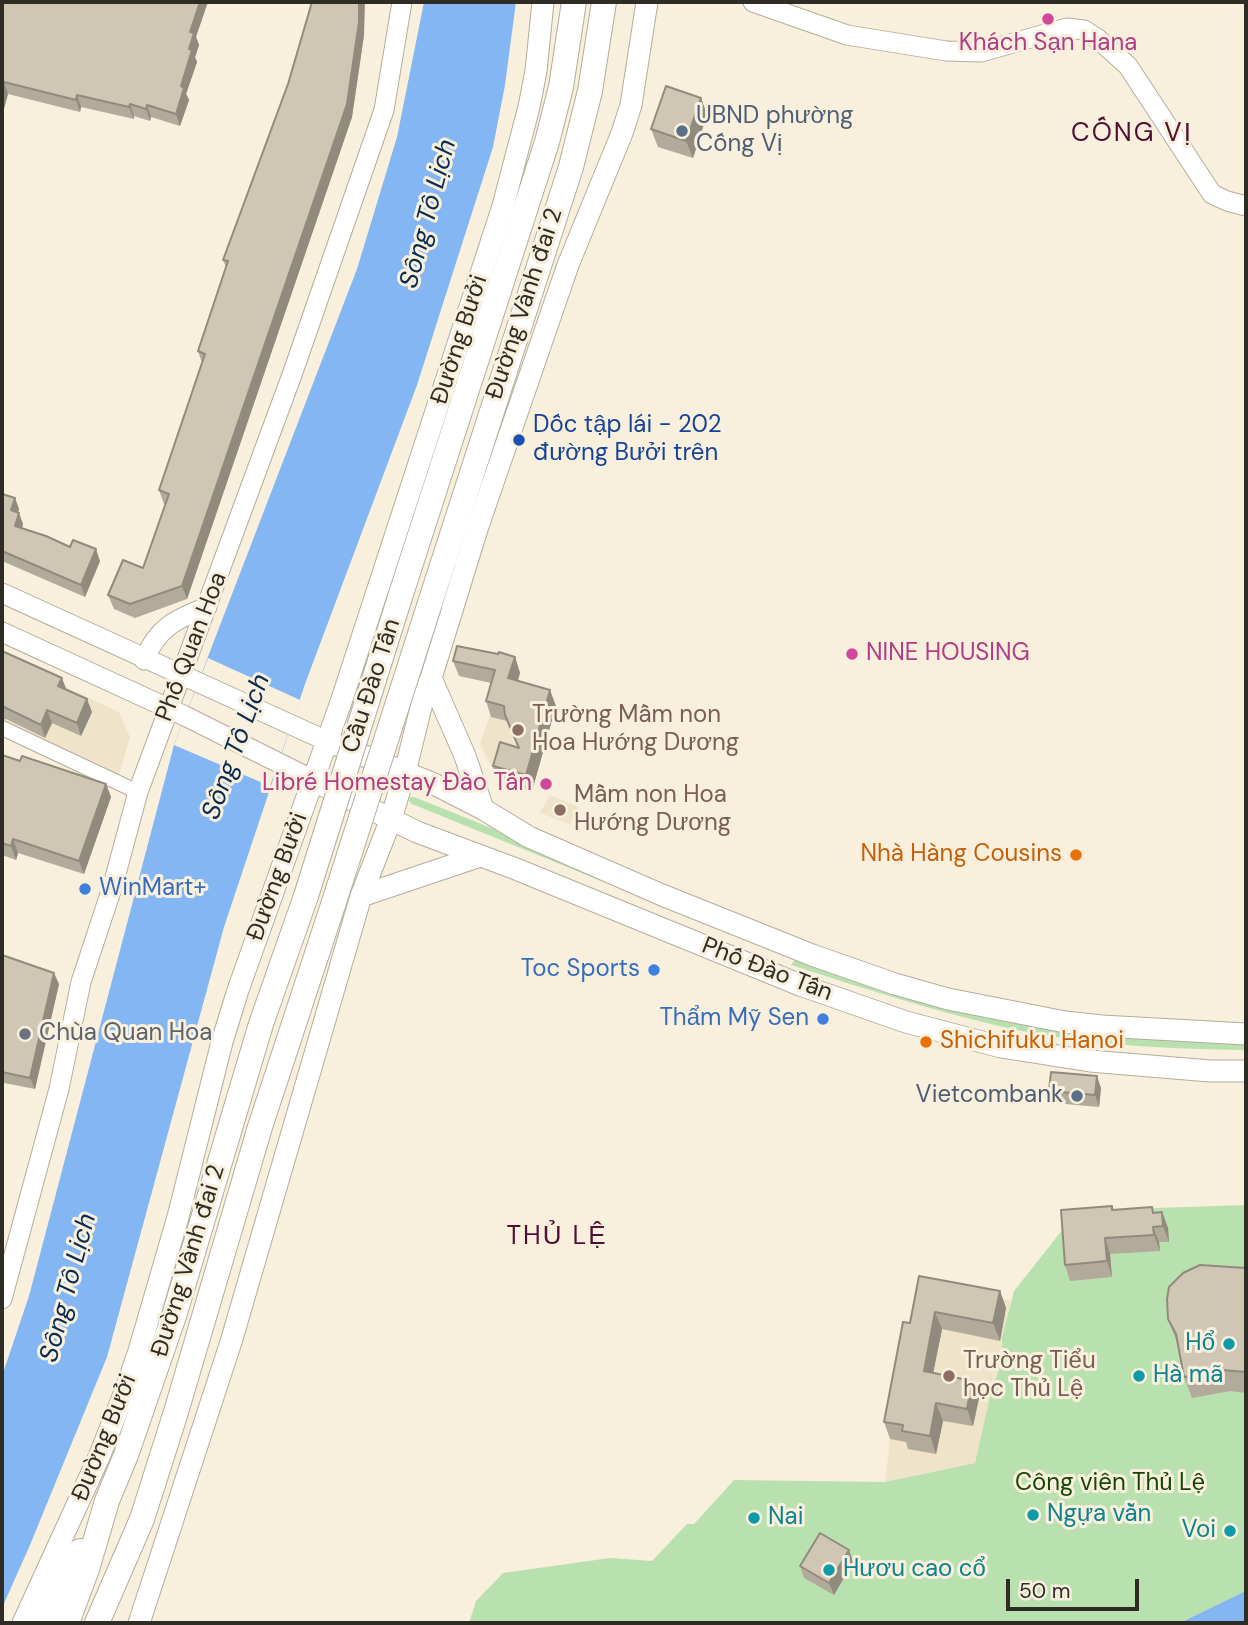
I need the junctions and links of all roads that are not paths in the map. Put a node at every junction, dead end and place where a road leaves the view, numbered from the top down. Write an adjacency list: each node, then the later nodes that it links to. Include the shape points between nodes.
1 (402, 2): 11 (main road, Phố Quan Hoa, via 384,110)
2 (543, 2): 14 (main road, Đường Bưởi, via 529,107 503,206)
3 (575, 2): 9 (highway, Đường Vành đai 2, via 547,142)
4 (604, 2): 10 (highway, Đường Vành đai 2, via 590,91 570,167)
5 (648, 2): 16 (main road, via 622,134 568,265)
6 (753, 2): 7 (main road, via 848,35 946,51 981,52 1066,28 1084,30 1128,66 1212,194)
7 (1246, 206)
8 (2, 593): 13 (main road)
9 (400, 597): 26 (highway, Cầu Đào Tấn, bridge)
10 (430, 603): 28 (highway, Cầu Đào Tấn, bridge)
11 (207, 607): 13 (main road, via 160,632); 15 (main road, Phố Quan Hoa)
12 (2, 632): 17 (main road)
13 (144, 660): 15 (main road)
14 (350, 673): 16 (main road, via 376,702 399,707); 19 (main road, Đường Bưởi)
15 (190, 680): 17 (main road, Phố Quan Hoa); 19 (main road)
16 (428, 686): 20 (main road); 23 (main road, via 465,756)
17 (176, 712): 21 (main road); 22 (main road, Phố Quan Hoa)
18 (2, 727): 22 (street)
19 (327, 741): 20 (main road, Phố Đào Tấn); 21 (main road, Đường Bưởi)
20 (405, 772): 23 (main road, Phố Đào Tấn); 24 (main road)
21 (313, 780): 24 (main road, Phố Đào Tấn); 36 (main road, Đường Bưởi, via 238,990 178,1217 124,1394)
22 (138, 792): 33 (main road, Phố Quan Hoa, via 82,982 59,1088)
23 (483, 809): 29 (main road, Phố Đào Tấn, via 529,837)
24 (391, 820): 25 (main road, Phố Đào Tấn); 27 (main road)
25 (480, 856): 27 (main road); 30 (main road, Phố Đào Tấn)
26 (306, 895): 34 (highway, Đường Vành đai 2, via 261,1024 174,1316)
27 (361, 896): 41 (main road, via 231,1342)
28 (334, 902): 35 (highway, Đường Vành đai 2, via 260,1127)
29 (795, 947): 30 (main road); 31 (main road, Phố Đào Tấn, via 895,984 995,1009 1102,1026)
30 (780, 976): 32 (main road, Phố Đào Tấn, via 906,1022 1001,1047 1090,1061)
31 (1246, 1034)
32 (1246, 1071)
33 (2, 1299)
34 (107, 1501): 37 (highway); 38 (highway, Đường Vành đai 2)
35 (142, 1518): 39 (highway, Đường Vành đai 2); 40 (highway, via 130,1588)
36 (23, 1623)
37 (45, 1623)
38 (67, 1623)
39 (97, 1623)
40 (116, 1623)
41 (139, 1623)

